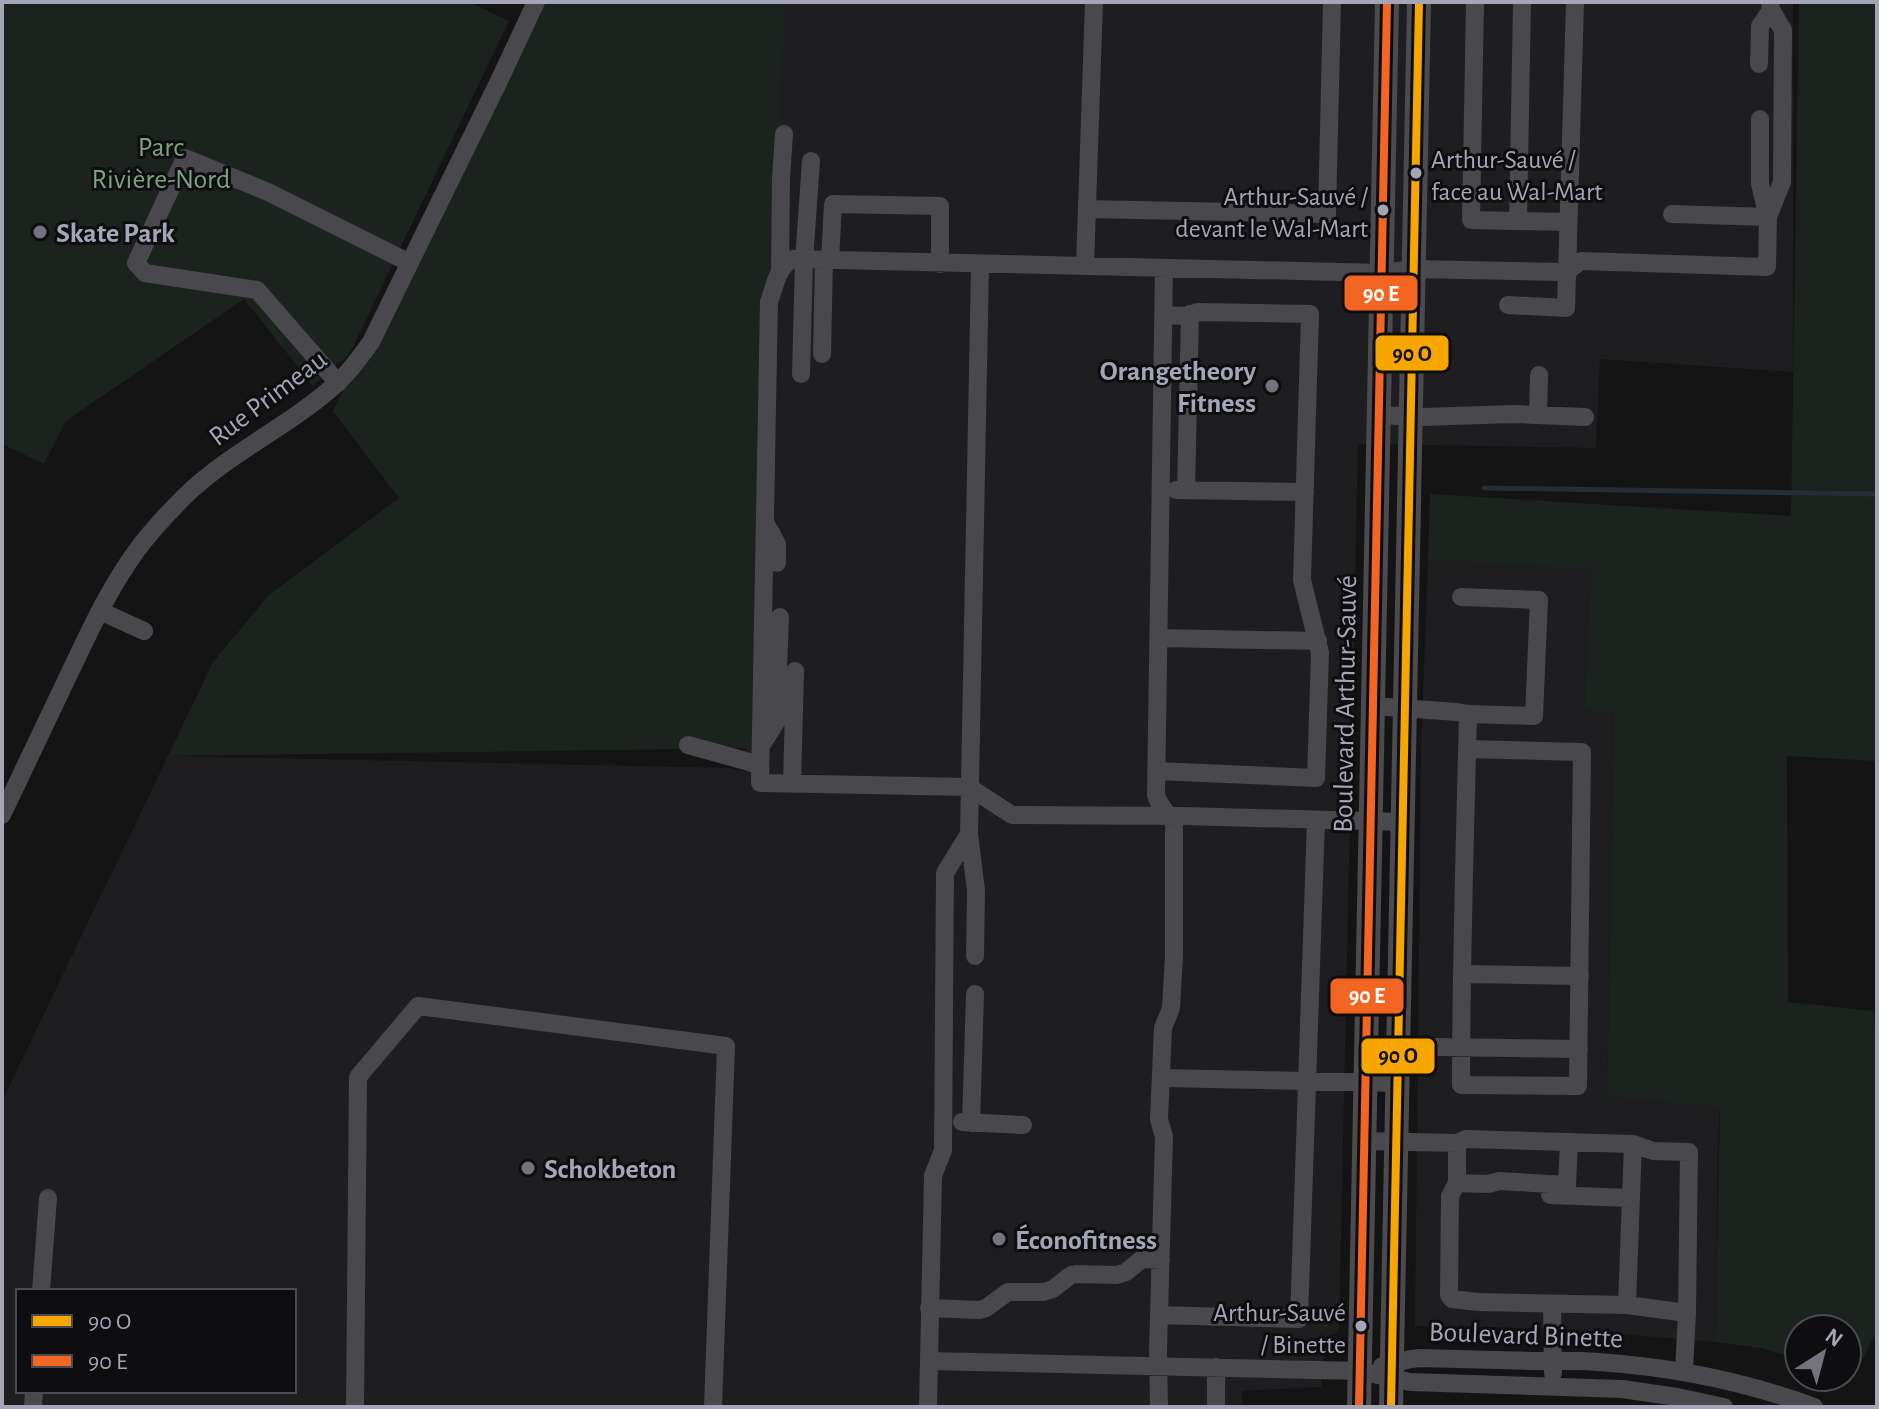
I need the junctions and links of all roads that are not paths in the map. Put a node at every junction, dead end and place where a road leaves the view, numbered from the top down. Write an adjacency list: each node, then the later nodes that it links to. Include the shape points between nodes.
1 (536, 2): 21 (street, Rue Primeau)
2 (1094, 2): 14 (street)
3 (1332, 2): 14 (street, via 1327,214)
4 (1387, 2): 29 (main road, Boulevard Arthur-Sauvé)
5 (1419, 2): 26 (main road)
6 (1475, 2): 17 (street, via 1471,220)
7 (1522, 2): 17 (street)
8 (1575, 2): 18 (street)
9 (1771, 6): 10 (street, via 1760,26); 16 (street, via 1783,30 1782,182)
10 (1759, 64)
11 (1760, 119): 16 (street, via 1760,184)
12 (784, 134): 27 (street)
13 (811, 161): 19 (street)
14 (1087, 209): 24 (street)
15 (1672, 214): 16 (street)
16 (1768, 217): 28 (street, via 1767,267 1581,261)
17 (1518, 221): 18 (street)
18 (1567, 222): 28 (street)
19 (804, 260): 20 (street); 27 (street, via 788,261); 34 (street)
20 (827, 260): 22 (street); 22 (street, via 833,204 940,206); 33 (street)
21 (410, 263): 36 (street, Rue Primeau, via 371,342); 36 (street, via 268,192 185,158 136,263 145,273 257,290)
22 (940, 264): 23 (street)
23 (980, 265): 24 (street); 64 (street)
24 (1085, 266): 25 (street)
25 (1164, 268): 29 (street); 32 (street)
26 (1414, 269): 28 (street); 29 (street); 39 (main road)
27 (780, 271): 44 (street, via 769,302)
28 (1566, 272): 30 (street, via 1566,308)
29 (1382, 273): 37 (main road, Boulevard Arthur-Sauvé)
30 (1508, 305)
31 (1190, 314): 32 (street); 42 (street); 43 (street, via 1310,314)
32 (1164, 315): 41 (street)
33 (822, 354)
34 (801, 374)
35 (1539, 375): 38 (street)
36 (338, 383): 47 (street, Rue Primeau, via 188,493 138,549)
37 (1378, 415): 39 (street); 53 (main road, Boulevard Arthur-Sauvé)
38 (1538, 415): 39 (street); 40 (street)
39 (1411, 417): 54 (main road)
40 (1585, 417)
41 (1161, 489): 42 (street); 50 (street)
42 (1186, 490): 43 (street)
43 (1305, 492): 51 (street, via 1302,580)
44 (764, 520): 45 (street, via 777,544); 60 (street)
45 (777, 563)
46 (1461, 597): 56 (street, via 1539,600)
47 (100, 611): 49 (street); 63 (street, Rue Primeau)
48 (780, 617): 60 (street, via 776,722)
49 (144, 631)
50 (1159, 638): 51 (street); 61 (street)
51 (1318, 641): 61 (street, via 1316,778)
52 (795, 671): 62 (street)
53 (1373, 706): 54 (street); 68 (main road, Boulevard Arthur-Sauvé)
54 (1405, 708): 55 (street); 69 (main road)
55 (1468, 714): 56 (street); 58 (street)
56 (1534, 716): 59 (street)
57 (688, 745): 60 (street)
58 (1467, 749): 59 (street); 72 (street)
59 (1532, 751): 73 (street, via 1582,752)
60 (760, 756): 62 (street, via 760,783)
61 (1156, 771): 66 (street, via 1157,801)
62 (792, 783): 64 (street)
63 (8, 787): 65 (street, Rue Primeau)
64 (969, 787): 66 (street, via 1012,815); 70 (street)
65 (2, 815)
66 (1170, 816): 67 (street); 79 (street, via 1174,956)
67 (1316, 820): 68 (street); 80 (street)
68 (1372, 821): 69 (street); 75 (main road, Boulevard Arthur-Sauvé)
69 (1403, 822): 76 (main road)
70 (969, 834): 71 (street, via 976,890); 83 (street, via 945,873)
71 (975, 956)
72 (1463, 974): 73 (street); 77 (street)
73 (1580, 976): 78 (street)
74 (975, 994): 84 (street)
75 (1367, 1046): 76 (street); 81 (main road, Boulevard Arthur-Sauvé)
76 (1398, 1046): 77 (street); 82 (main road)
77 (1461, 1047): 78 (street); 78 (street, via 1461,1085 1578,1086)
78 (1579, 1049)
79 (1161, 1078): 80 (street); 95 (street)
80 (1307, 1082): 81 (street); 101 (street, via 1299,1319)
81 (1366, 1083): 82 (street); 86 (main road, Boulevard Arthur-Sauvé)
82 (1397, 1083): 87 (main road)
83 (943, 1122): 84 (street); 99 (street, via 943,1150 933,1176)
84 (971, 1123): 85 (street)
85 (1023, 1125)
86 (1364, 1141): 87 (street); 107 (main road, Boulevard Arthur-Sauvé)
87 (1396, 1141): 89 (street); 106 (main road)
88 (1569, 1142): 89 (street); 90 (street); 92 (street, via 1567,1185)
89 (1457, 1143): 91 (street)
90 (1633, 1144): 94 (street); 100 (street, via 1653,1151 1689,1152)
91 (1457, 1183): 92 (street); 97 (street, via 1450,1196 1450,1297)
92 (1488, 1184): 94 (street, via 1508,1193)
93 (48, 1198): 96 (street)
94 (1631, 1198): 98 (street)
95 (1161, 1260): 99 (street, via 1142,1259 1117,1275 1075,1274 1044,1292 1008,1292 977,1311); 101 (street)
96 (41, 1289)
97 (1552, 1304): 98 (street); 102 (street)
98 (1627, 1305): 100 (street)
99 (929, 1308): 103 (street)
100 (1687, 1313): 108 (street)
101 (1159, 1315): 104 (street)
102 (1552, 1360): 106 (street, Boulevard Binette); 108 (street, Boulevard Binette); 110 (street)
103 (930, 1361): 104 (street, Boulevard Binette); 114 (street)
104 (1159, 1367): 105 (street, Boulevard Binette); 115 (street)
105 (1216, 1367): 107 (street, Boulevard Binette); 116 (street)
106 (1402, 1370): 107 (street, Boulevard Binette); 110 (street, Boulevard Binette); 118 (main road)
107 (1359, 1371): 117 (main road, Boulevard Arthur-Sauvé)
108 (1684, 1371): 109 (street, Boulevard Binette)
109 (1720, 1379): 111 (street); 119 (street, Boulevard Binette)
110 (1553, 1386): 111 (street, Boulevard Binette, via 1622,1389)
111 (1717, 1406)
112 (355, 1407): 113 (street, via 358,1077 418,1006 726,1046)
113 (713, 1407)
114 (928, 1407)
115 (1159, 1407)
116 (1216, 1407)
117 (1359, 1407)
118 (1391, 1407)
119 (1814, 1407)

